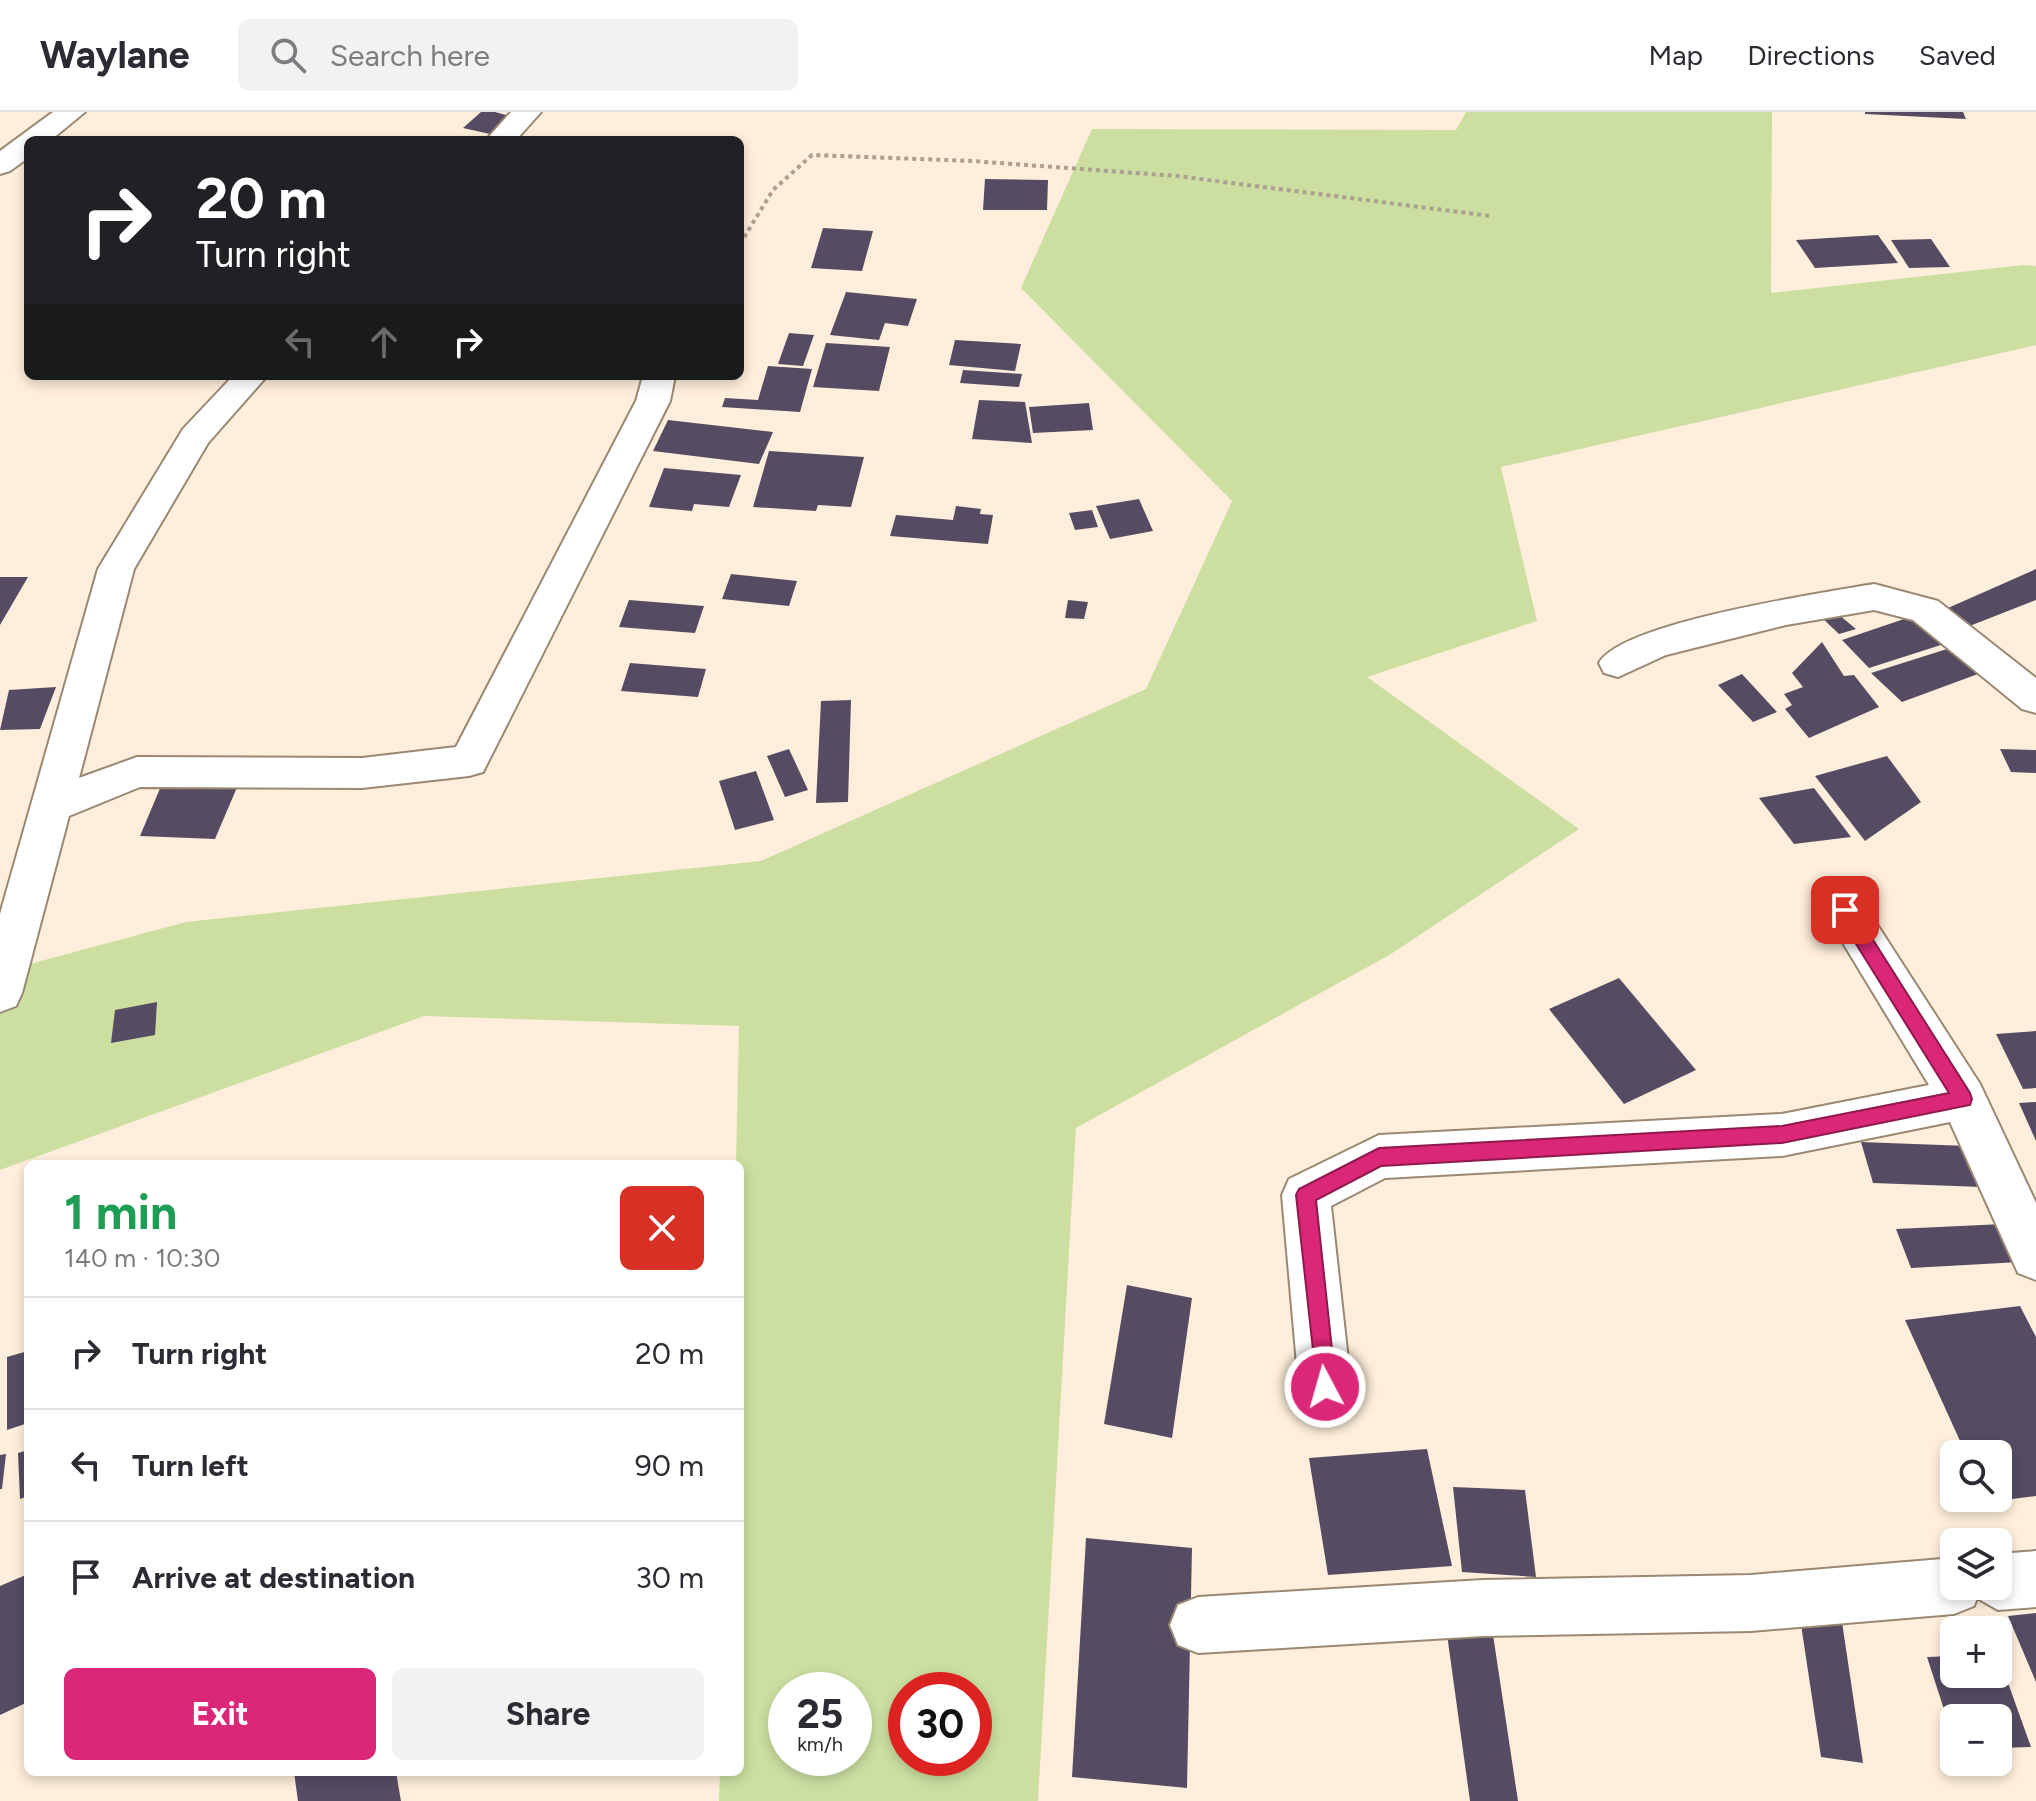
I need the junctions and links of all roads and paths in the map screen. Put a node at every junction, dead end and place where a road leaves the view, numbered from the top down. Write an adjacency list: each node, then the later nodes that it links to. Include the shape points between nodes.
1 (71, 112): 3 (street)
2 (527, 112): 4 (street)
3 (38, 136)
4 (504, 136)
5 (24, 147): 6 (street)
6 (0, 165)
7 (1491, 216): 8 (path, via 1177,176 812,155 773,190)
8 (744, 237)
9 (247, 380): 13 (street, via 195,437 116,569)
10 (658, 380): 13 (street, via 653,401 469,761 362,773 137,772)
11 (1618, 663): 12 (street, via 1655,644 1874,597 1925,610)
12 (2036, 699)
13 (52, 806): 15 (street)
14 (1845, 910): 16 (street)
15 (0, 993)
16 (1963, 1099): 17 (street); 18 (street, via 1782,1135 1379,1157 1306,1195)
17 (2036, 1257)
18 (1325, 1387)
19 (2036, 1579): 20 (street)
20 (2012, 1581)
21 (1940, 1587): 22 (street, via 1751,1603 1483,1608)
22 (1198, 1625)

